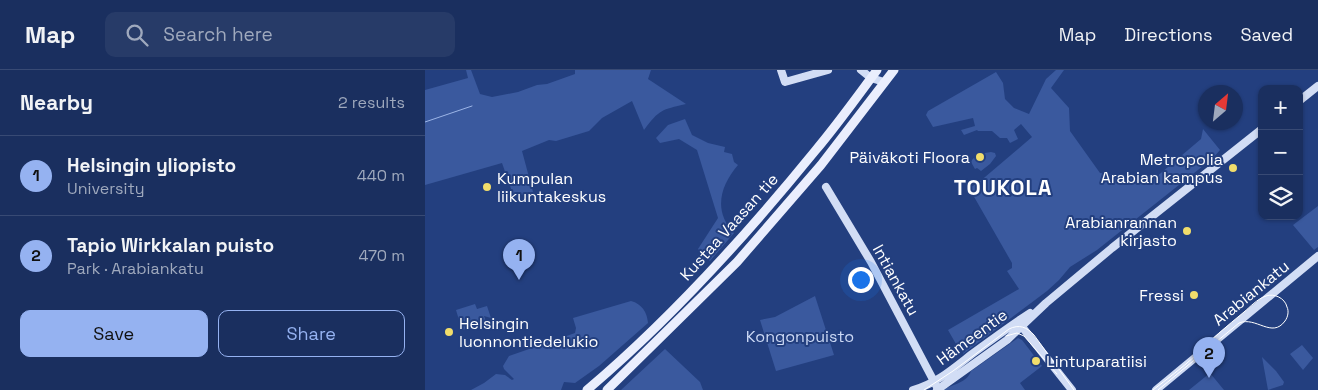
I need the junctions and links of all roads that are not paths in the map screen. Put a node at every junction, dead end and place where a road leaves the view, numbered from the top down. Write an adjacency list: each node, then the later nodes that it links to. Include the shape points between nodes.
1 (781, 70): 2 (street, via 785,82)
2 (828, 70)
3 (861, 70): 5 (street)
4 (893, 70): 6 (main road, Kustaa Vaasan tie)
5 (875, 72): 6 (street); 14 (main road, Kustaa Vaasan tie, via 817,150 736,244 634,348)
6 (884, 82): 15 (main road, Kustaa Vaasan tie, via 821,165 737,262)
7 (1318, 86): 8 (street)
8 (1303, 98)
9 (1261, 130): 12 (street, Hämeentie)
10 (826, 187): 13 (street, Intiankatu, via 871,262)
11 (1318, 256): 19 (street, Arabiankatu)
12 (1019, 324): 13 (street, Hämeentie); 17 (street, Hämeentie, via 1007,340); 18 (street)
13 (934, 382): 16 (street, Hämeentie); 17 (street, Intiankatu)
14 (587, 390)
15 (607, 390)
16 (913, 390)
17 (938, 390)
18 (1072, 390)
19 (1155, 390)

